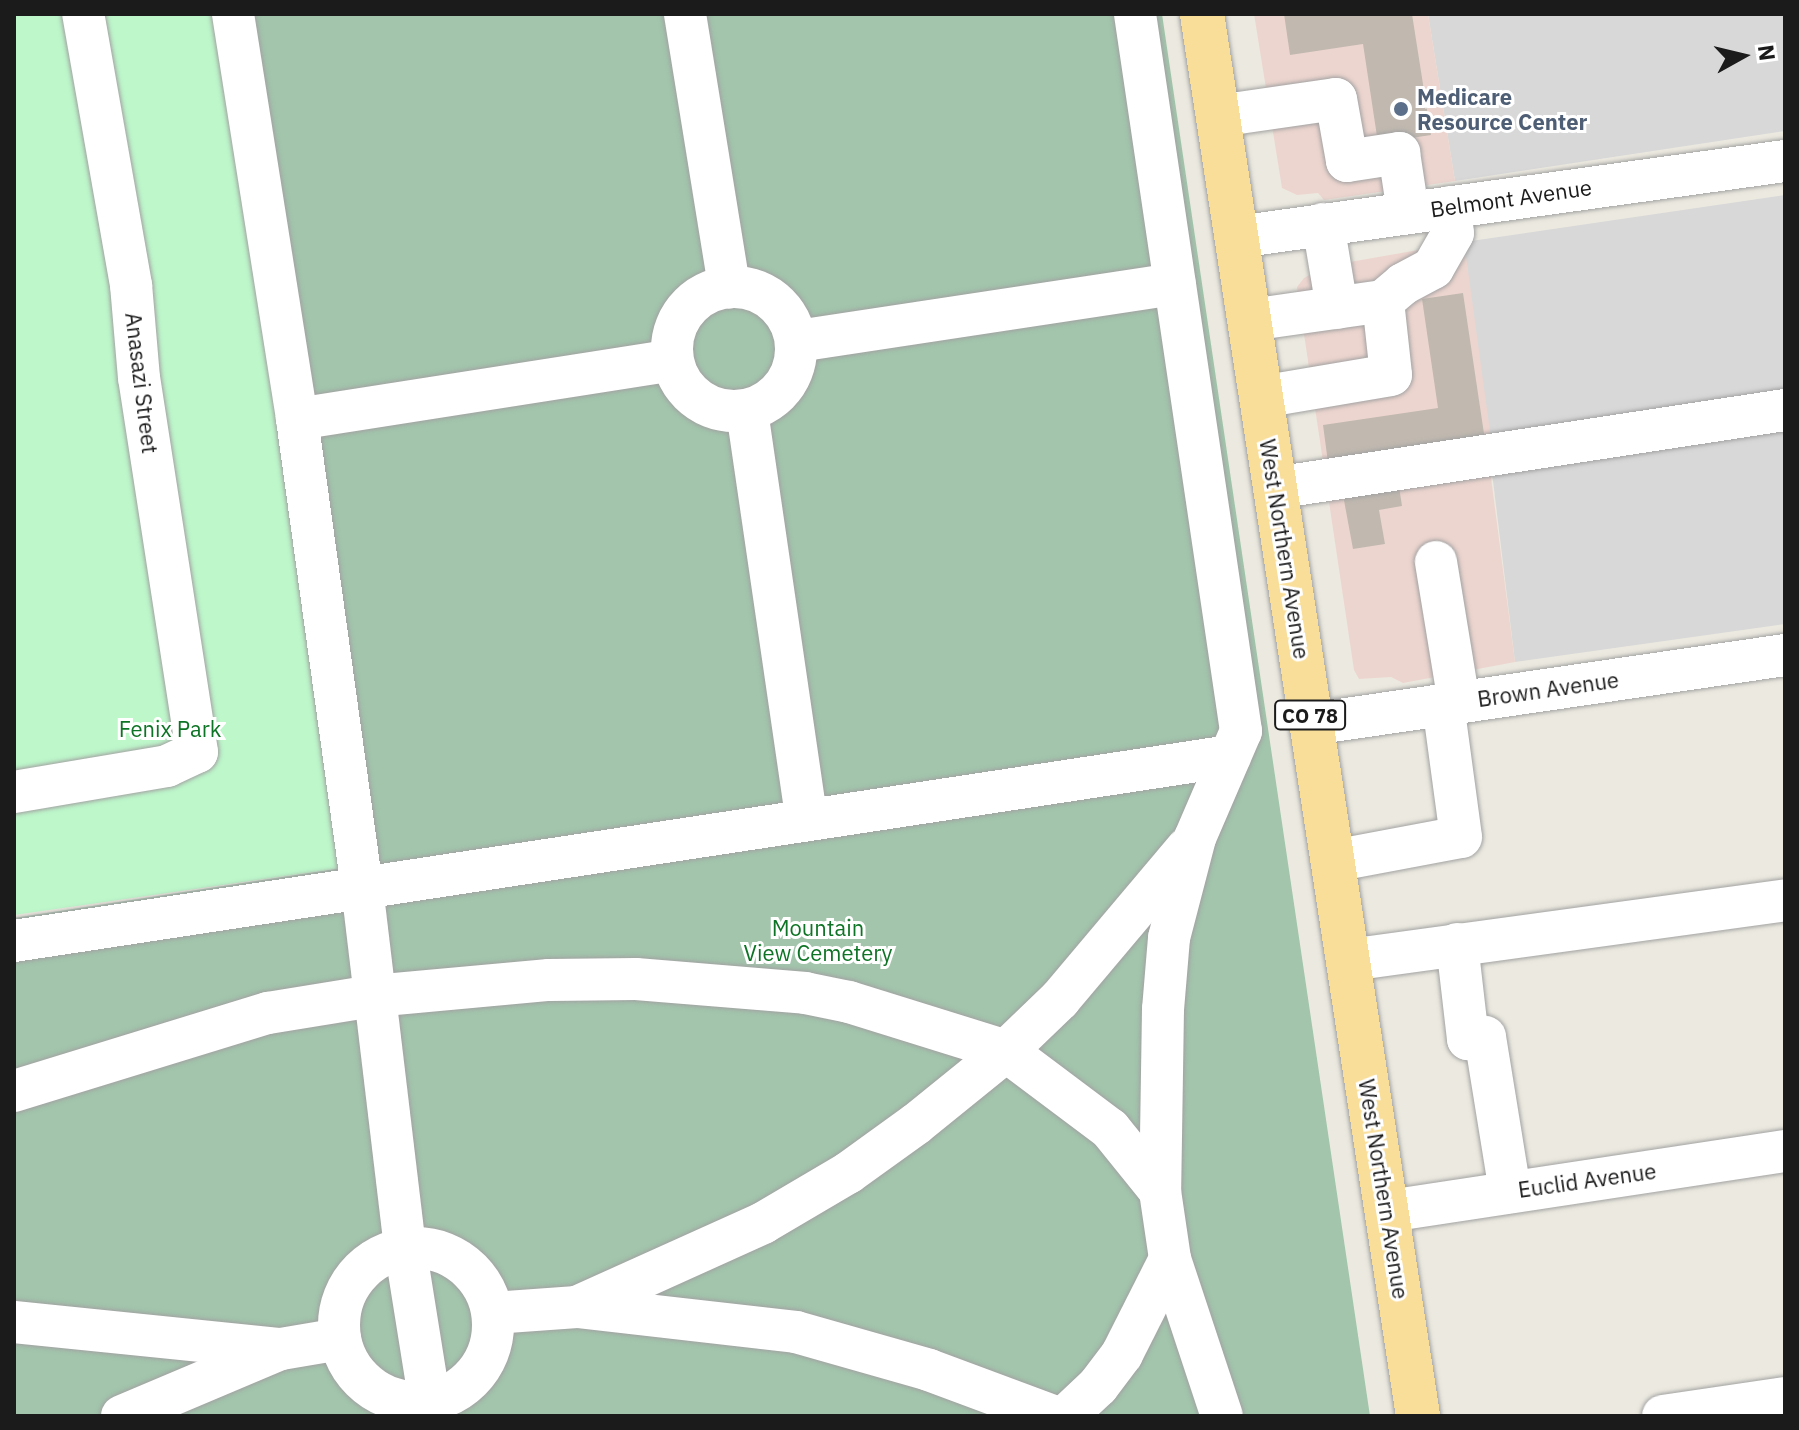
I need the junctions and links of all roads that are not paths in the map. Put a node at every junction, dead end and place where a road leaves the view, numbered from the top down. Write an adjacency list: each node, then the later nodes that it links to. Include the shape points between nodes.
1 (83, 14): 29 (street, Anasazi Street, via 131,285 139,378 197,752 167,766)
2 (233, 14): 22 (street)
3 (685, 14): 13 (street)
4 (1135, 14): 12 (street)
5 (1202, 14): 6 (main road, West Northern Avenue / CO 78)
6 (1218, 116): 9 (street, via 1336,99 1347,161 1399,153); 11 (main road, West Northern Avenue / CO 78)
7 (1785, 161): 8 (street, Belmont Avenue)
8 (1450, 207): 9 (street, Belmont Avenue); 14 (street, via 1453,233 1433,268)
9 (1408, 212): 10 (street, Belmont Avenue)
10 (1323, 224): 11 (street, Belmont Avenue); 15 (street)
11 (1237, 237): 16 (main road, West Northern Avenue / CO 78)
12 (1175, 284): 17 (street); 28 (street, via 1241,731)
13 (729, 287): 17 (street, via 759,292 775,302); 18 (street, via 708,292 690,306 677,325)
14 (1383, 301): 15 (street); 19 (street, via 1391,375)
15 (1337, 308): 16 (street)
16 (1250, 320): 19 (main road, West Northern Avenue / CO 78)
17 (797, 341): 21 (street, via 796,362 786,384 771,401)
18 (672, 360): 21 (street, via 684,386 702,403 722,411); 22 (street)
19 (1261, 397): 23 (main road, West Northern Avenue / CO 78)
20 (1785, 410): 23 (street)
21 (747, 411): 30 (street)
22 (297, 419): 33 (street)
23 (1275, 488): 27 (main road, West Northern Avenue / CO 78)
24 (1436, 562): 26 (street)
25 (1785, 655): 26 (street, Brown Avenue)
26 (1451, 703): 27 (street, Brown Avenue); 32 (street, via 1461,837)
27 (1312, 724): 32 (main road, West Northern Avenue / CO 78)
28 (1230, 756): 30 (street); 31 (street)
29 (14, 792)
30 (807, 820): 33 (street)
31 (1195, 838): 39 (street, via 1060,999); 42 (street, via 1169,938)
32 (1333, 861): 37 (main road, West Northern Avenue / CO 78)
33 (362, 887): 35 (street); 38 (street)
34 (1785, 900): 36 (street)
35 (14, 941)
36 (1457, 944): 37 (street); 43 (street, via 1468,1039 1485,1037)
37 (1349, 960): 44 (main road, West Northern Avenue / CO 78)
38 (373, 996): 39 (street, via 549,980 636,979 805,993); 40 (street, via 268,1013); 45 (street)
39 (1006, 1051): 42 (street, via 1110,1129); 47 (street, via 916,1124 811,1195 750,1230)
40 (14, 1091)
41 (1785, 1151): 43 (street, Euclid Avenue)
42 (1160, 1191): 46 (street)
43 (1510, 1192): 44 (street, Euclid Avenue)
44 (1388, 1211): 58 (main road, West Northern Avenue / CO 78)
45 (405, 1247): 48 (street, via 428,1248 457,1259 477,1277); 50 (street, via 360,1271 339,1316); 53 (street)
46 (1170, 1259): 56 (street, via 1122,1354); 57 (street)
47 (577, 1307): 48 (street); 55 (street, via 796,1332 929,1370)
48 (493, 1313): 53 (street, via 491,1345 479,1371)
49 (14, 1322): 51 (street)
50 (340, 1339): 51 (street); 53 (street, via 358,1376 378,1392)
51 (281, 1349): 54 (street)
52 (1785, 1398): 59 (street)
53 (430, 1408)
54 (122, 1416)
55 (1053, 1416)
56 (1066, 1416)
57 (1222, 1416)
58 (1418, 1416)
59 (1663, 1416)

